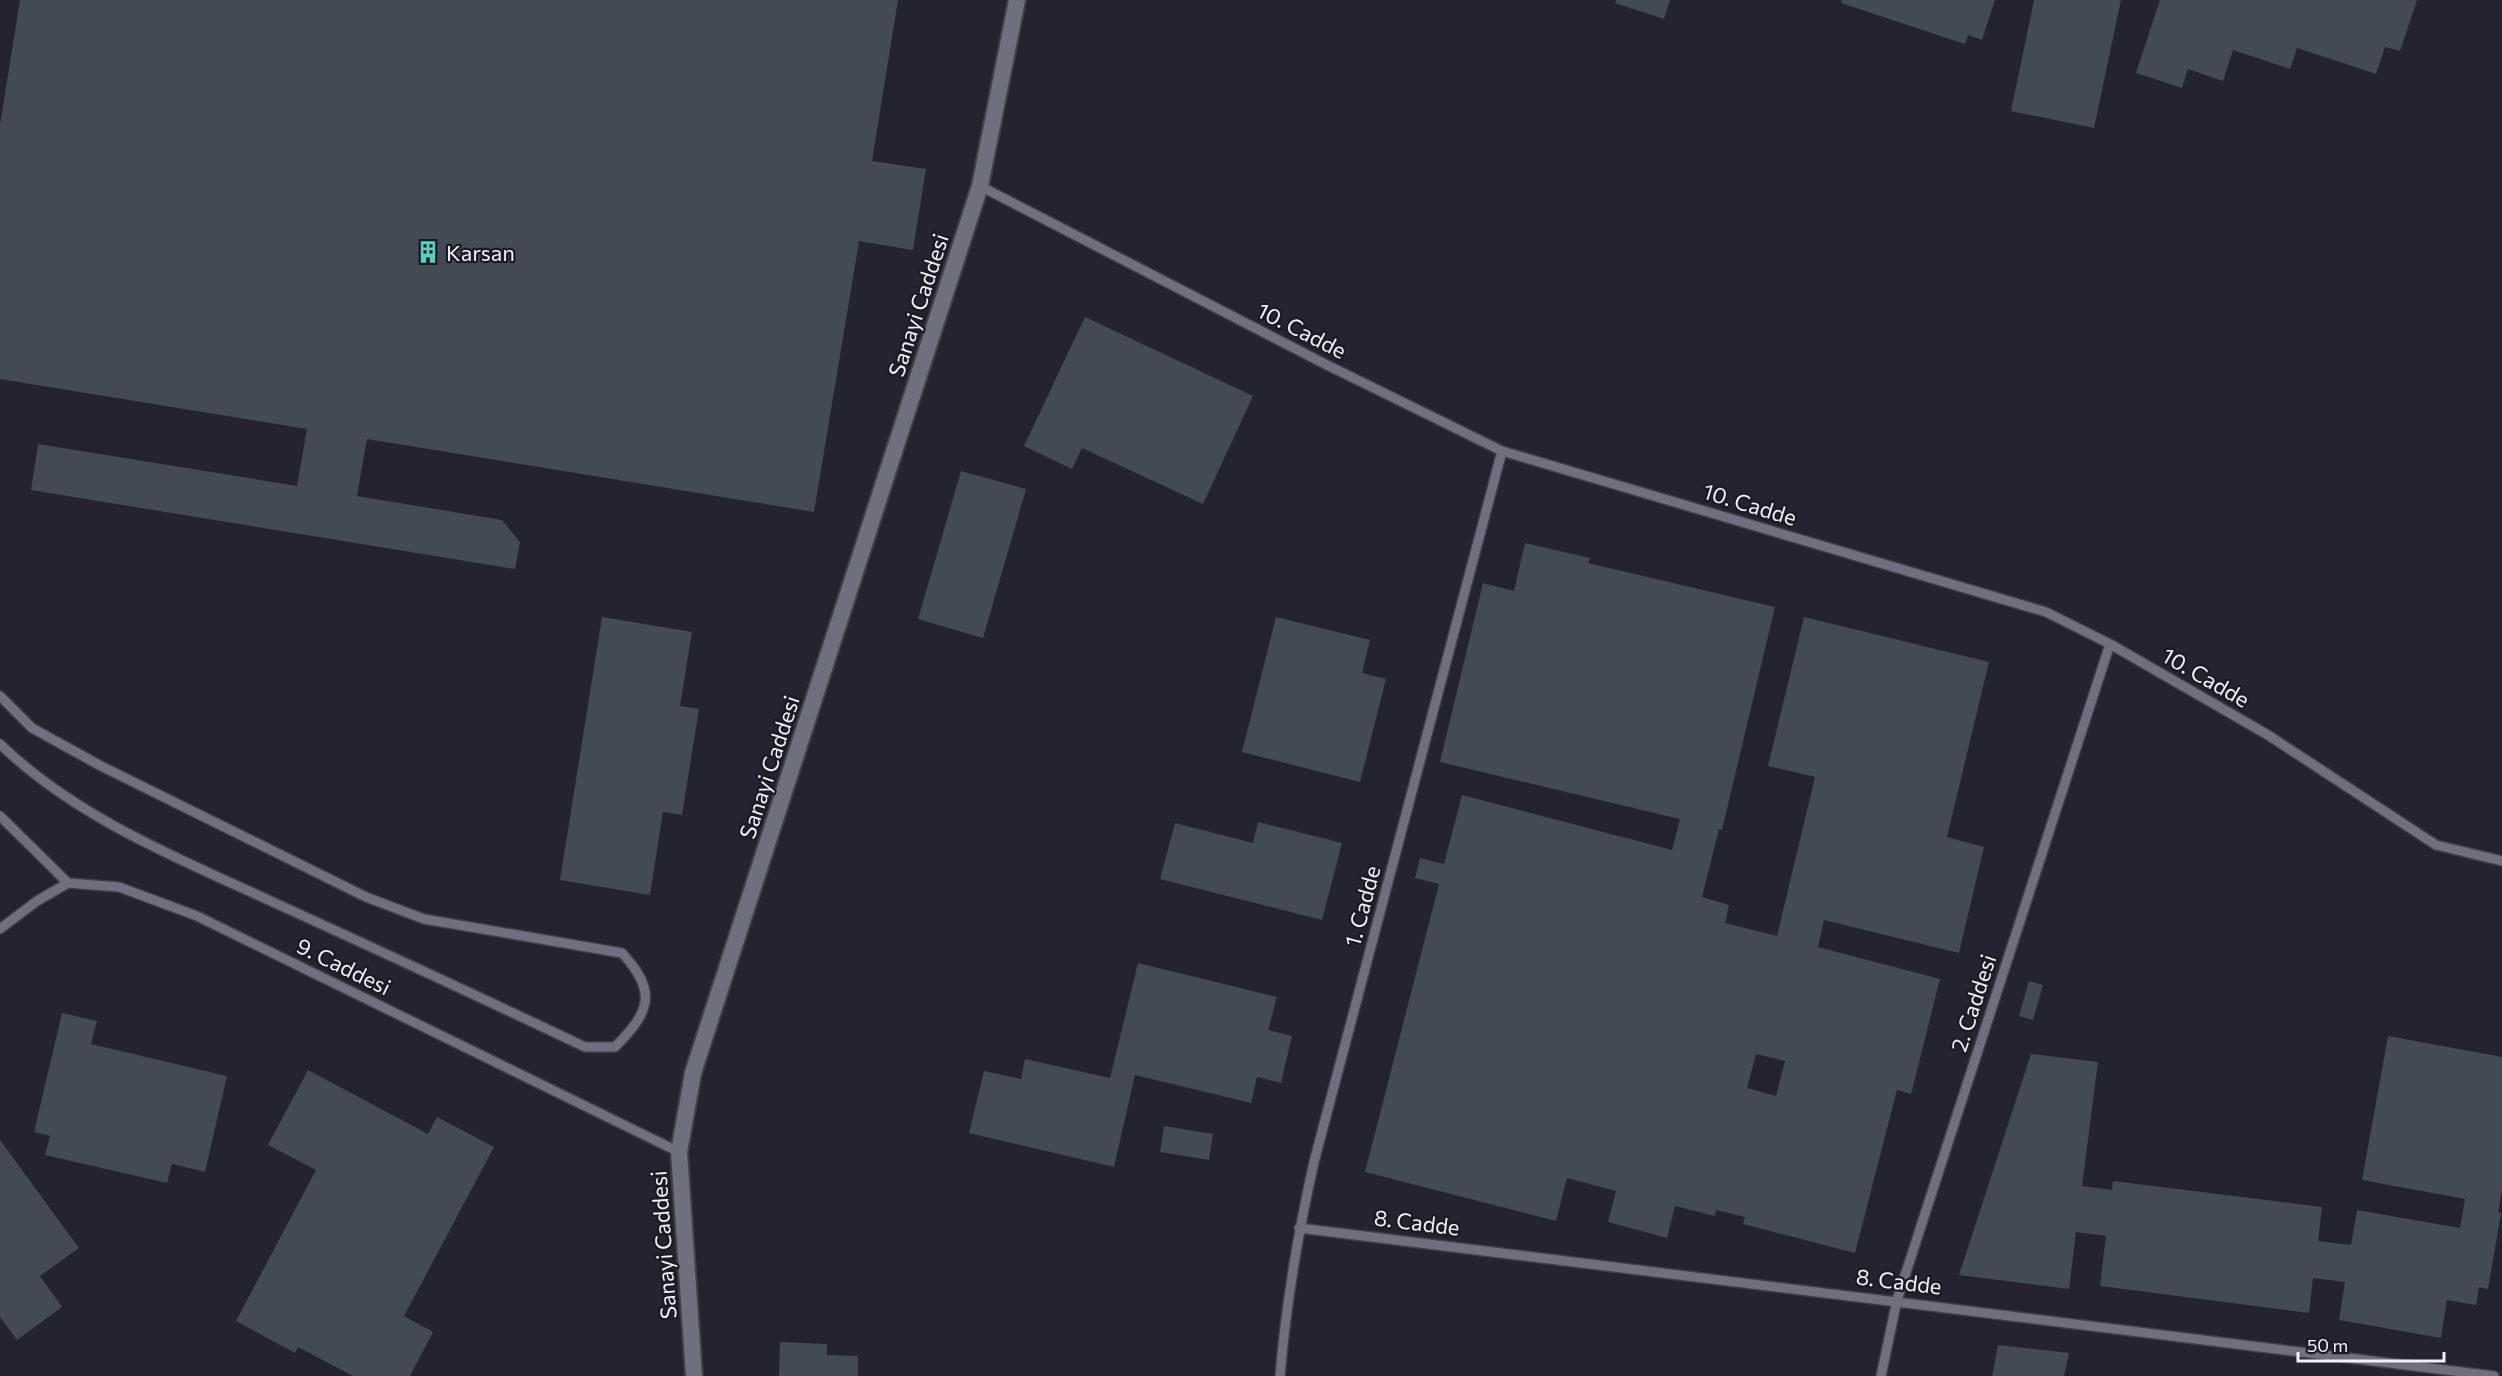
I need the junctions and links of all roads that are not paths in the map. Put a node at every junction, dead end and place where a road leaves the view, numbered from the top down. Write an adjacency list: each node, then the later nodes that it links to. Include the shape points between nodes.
1 (1017, 0): 2 (street, Sanayi Caddesi)
2 (980, 186): 3 (lane, 10. Cadde); 11 (street, Sanayi Caddesi, via 693,1073)
3 (1502, 451): 4 (lane, 10. Cadde, via 2046,612); 12 (lane, 1. Cadde)
4 (2110, 644): 8 (lane, 10. Cadde, via 2268,735 2436,845); 13 (lane, 2. Caddesi)
5 (0, 696): 6 (lane, via 32,728 92,761 366,897 424,919 622,953 639,972 648,999 637,1025 615,1047 585,1047 179,859 63,796)
6 (0, 744)
7 (0, 816): 9 (lane)
8 (2502, 861)
9 (68, 883): 10 (lane); 11 (lane, 9. Caddesi, via 120,887 197,916)
10 (0, 929)
11 (679, 1152): 14 (street, Sanayi Caddesi)
12 (1299, 1228): 13 (lane, 8. Cadde); 15 (lane, 1. Cadde)
13 (1897, 1300): 16 (lane, 2. Caddesi); 17 (lane, 8. Cadde)
14 (694, 1376)
15 (1280, 1376)
16 (1881, 1376)
17 (2494, 1376)

